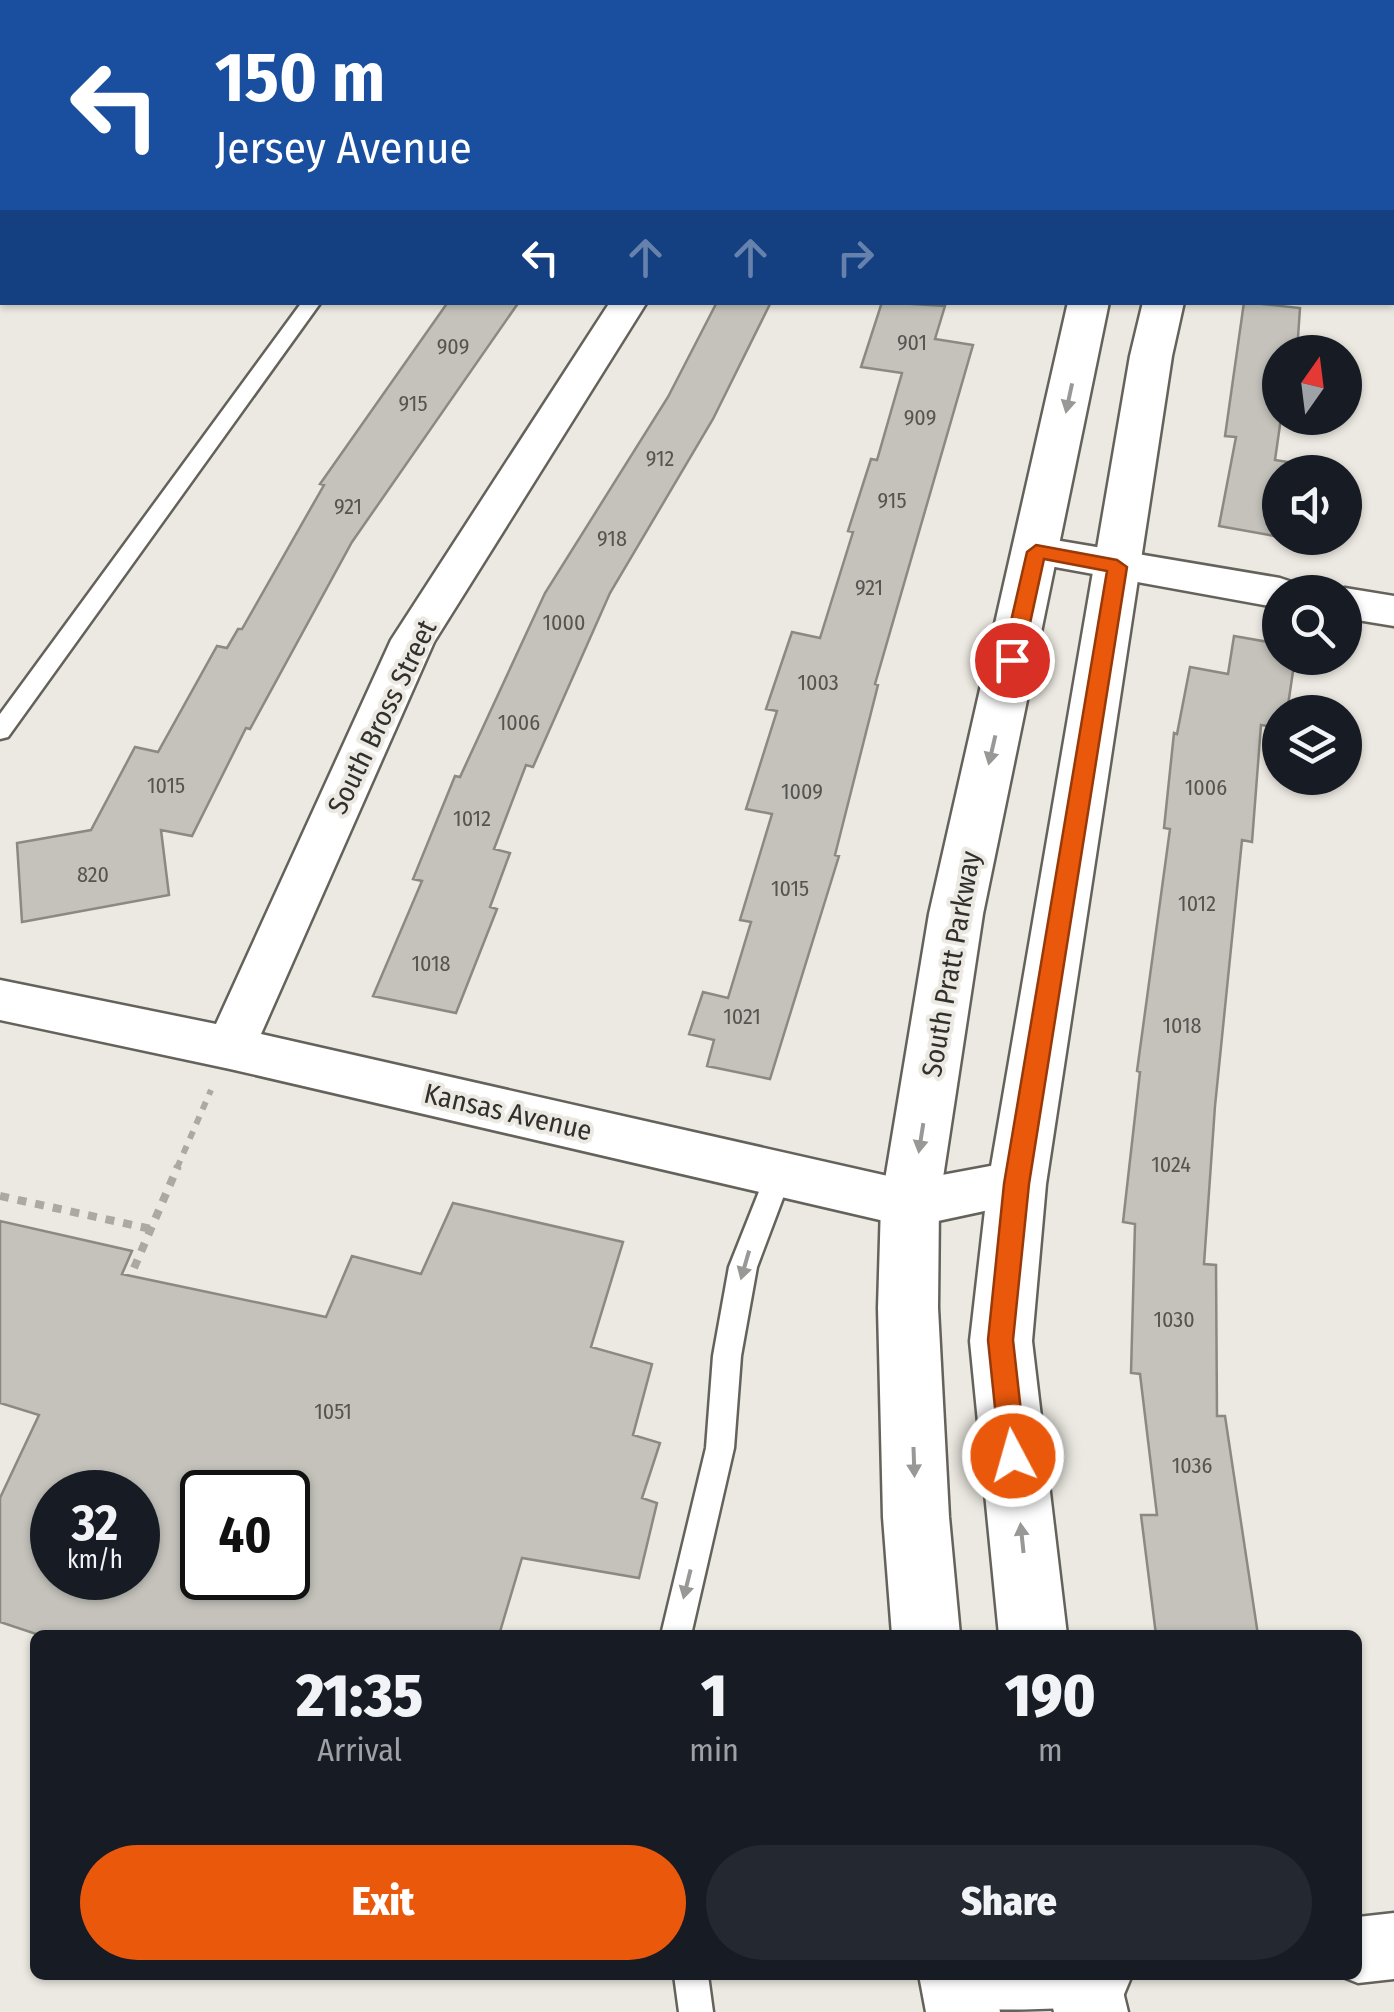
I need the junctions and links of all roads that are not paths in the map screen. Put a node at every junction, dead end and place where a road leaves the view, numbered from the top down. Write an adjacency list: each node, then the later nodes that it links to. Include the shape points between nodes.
1 (310, 305): 10 (lane)
2 (627, 305): 12 (street, South Bross Street, via 413,640)
3 (1088, 305): 5 (street, South Pratt Parkway, one-way to 5)
4 (1163, 305): 6 (street)
5 (1036, 552): 6 (street); 15 (street, South Pratt Parkway, one-way to 15, via 956,914)
6 (1117, 567): 7 (street); 14 (street)
7 (1262, 590)
8 (1362, 606): 9 (street)
9 (1394, 611)
10 (0, 731)
11 (0, 1000): 12 (street, Kansas Avenue)
12 (230, 1048): 13 (street, Kansas Avenue)
13 (779, 1174): 15 (street, Kansas Avenue); 16 (lane, one-way to 16, via 743,1267 720,1448)
14 (1016, 1184): 15 (street, Kansas Avenue); 18 (street, one-way to 14, via 1001,1340)
15 (910, 1204): 17 (street, South Pratt Parkway, one-way to 17, via 908,1308)
16 (677, 1630)
17 (926, 1630)
18 (1032, 1630)
19 (1394, 1946): 20 (street)
20 (1362, 1950)
21 (692, 1980): 24 (lane)
22 (1088, 1985): 23 (street)
23 (958, 1989)
24 (696, 2012)

